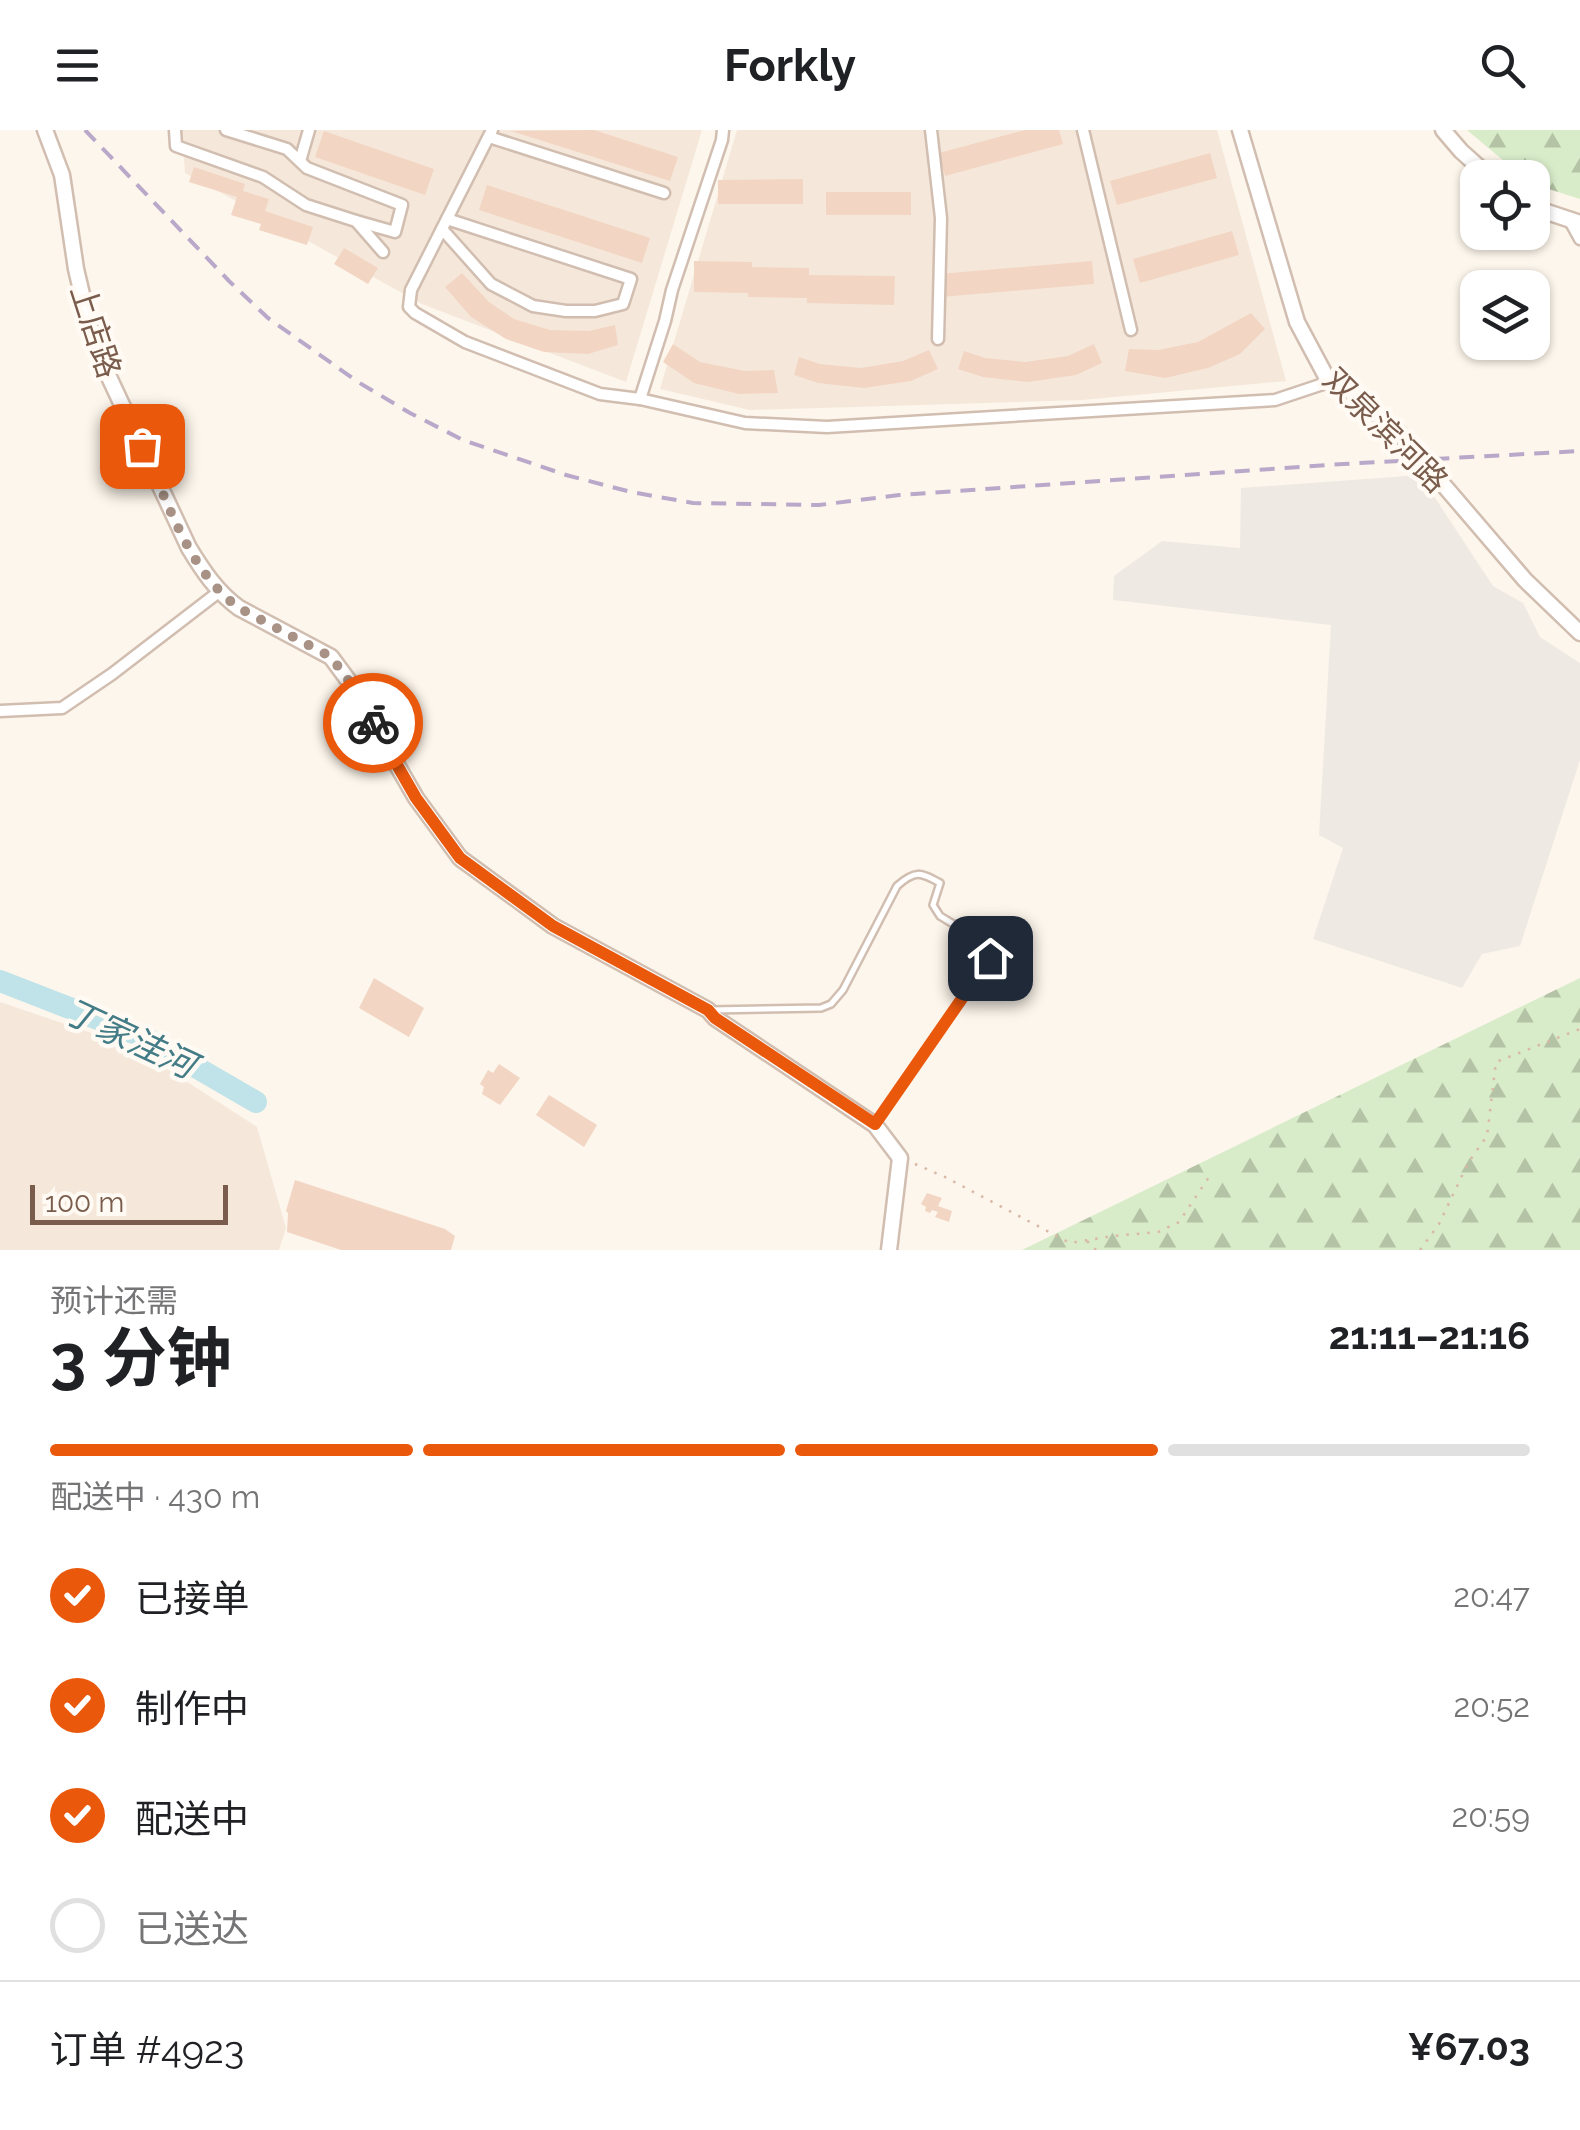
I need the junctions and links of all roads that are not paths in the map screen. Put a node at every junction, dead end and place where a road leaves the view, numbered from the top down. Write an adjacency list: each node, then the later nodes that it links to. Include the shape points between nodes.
1 (44, 130): 24 (street, 上店路, via 62,174 94,345 190,548)
2 (176, 130): 15 (street, via 176,146 263,176 306,205)
3 (226, 130): 12 (street, via 286,149)
4 (308, 130): 12 (street)
5 (722, 130): 23 (street)
6 (931, 130): 21 (street, via 940,218)
7 (1083, 130): 20 (street)
8 (1240, 130): 22 (street, 双泉滨河路, via 1297,322)
9 (1443, 130): 11 (street)
10 (491, 134): 13 (street); 17 (street)
11 (1470, 160)
12 (300, 161): 15 (street, via 402,205 395,232)
13 (664, 193)
14 (1550, 212): 16 (street)
15 (356, 221): 19 (street)
16 (1574, 221): 18 (street)
17 (445, 224): 17 (street, via 491,284 533,306 595,311 623,304 632,278); 23 (street, via 411,290 415,313 464,342 600,394)
18 (1580, 240)
19 (383, 252)
20 (1131, 330)
21 (938, 338)
22 (1329, 382): 23 (street, via 1275,400 826,427 745,423); 25 (street, 双泉滨河路, via 1342,384 1399,433 1525,580)
23 (640, 399)
24 (220, 591): 26 (street, via 62,708); 27 (street, 上店路, via 331,657 460,858 553,926)
25 (1580, 633)
26 (0, 711)
27 (708, 1010): 28 (street, 上店路); 28 (lane, via 831,1004 898,886 911,874 940,883 934,905 940,916 978,939 990,958)
28 (875, 1124): 29 (street, 上店路, via 900,1158)
29 (889, 1250)

